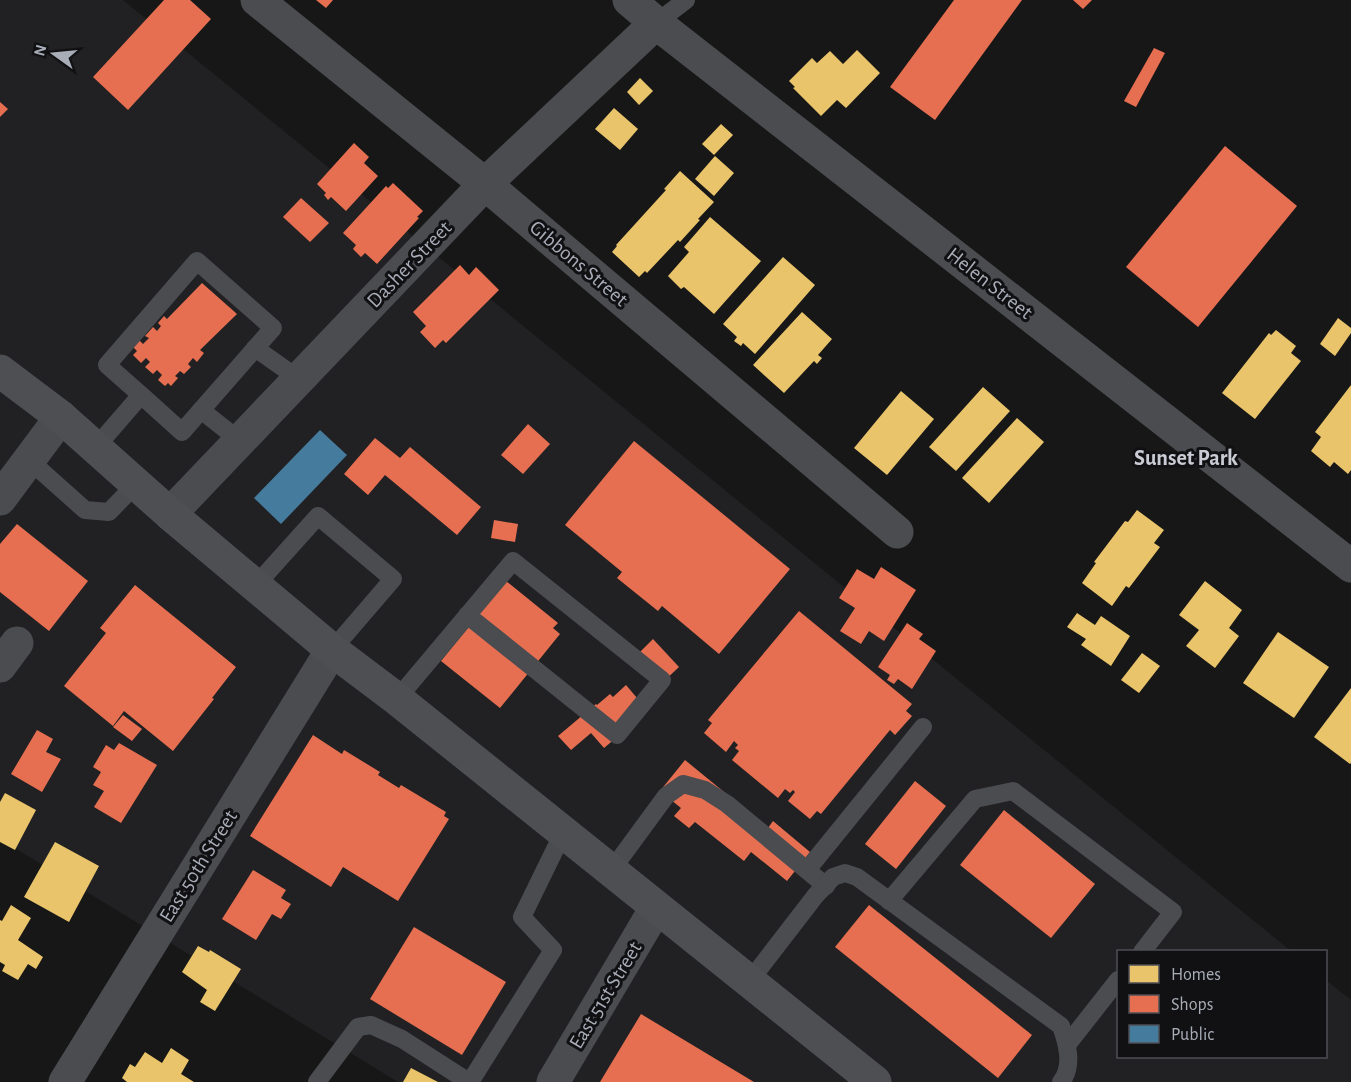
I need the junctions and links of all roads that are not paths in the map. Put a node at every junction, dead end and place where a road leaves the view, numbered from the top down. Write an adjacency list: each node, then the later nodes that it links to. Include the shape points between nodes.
1 (257, 0): 5 (street, Gibbons Street)
2 (629, 0): 4 (street, Helen Street)
3 (686, 0): 4 (lane)
4 (656, 23): 5 (street, Dasher Street); 19 (street, Helen Street)
5 (485, 184): 8 (street, Dasher Street); 18 (street, Gibbons Street)
6 (255, 348): 8 (lane); 9 (lane, via 273,328 197,261 107,365); 10 (lane)
7 (1, 374): 11 (main road)
8 (299, 379): 12 (street, Dasher Street)
9 (141, 395): 10 (lane, via 182,432); 13 (lane)
10 (201, 410): 12 (lane)
11 (61, 417): 13 (main road); 14 (street)
12 (240, 441): 17 (street, Dasher Street)
13 (96, 447): 15 (main road)
14 (29, 460): 15 (lane, via 85,510 109,512); 16 (street)
15 (136, 484): 17 (main road)
16 (0, 499)
17 (170, 514): 20 (main road)
18 (897, 532)
19 (1351, 566)
20 (256, 585): 22 (main road); 22 (lane, via 318,516 393,579)
21 (467, 615): 21 (lane, via 513,561 662,680 617,735); 23 (lane)
22 (332, 650): 23 (main road); 35 (street, East 50th Street)
23 (397, 699): 25 (main road)
24 (923, 727): 26 (lane)
25 (563, 833): 27 (main road); 37 (lane, via 522,917 553,950)
26 (807, 870): 27 (lane, via 727,804 705,790 683,784 666,796); 28 (lane)
27 (611, 872): 30 (main road)
28 (826, 886): 29 (lane, via 833,877 844,873 857,877); 32 (lane)
29 (889, 901): 31 (lane, via 975,799 1013,791 1173,912); 34 (lane, via 1061,1026)
30 (656, 908): 32 (main road); 38 (street, East 51st Street)
31 (1143, 950)
32 (749, 982): 39 (main road)
33 (1117, 983): 34 (lane)
34 (1067, 1045): 40 (lane, via 1068,1060)
35 (65, 1082)
36 (316, 1082): 37 (lane, via 358,1027 371,1025 402,1039)
37 (470, 1082)
38 (553, 1082)
39 (875, 1082)
40 (1061, 1082)

